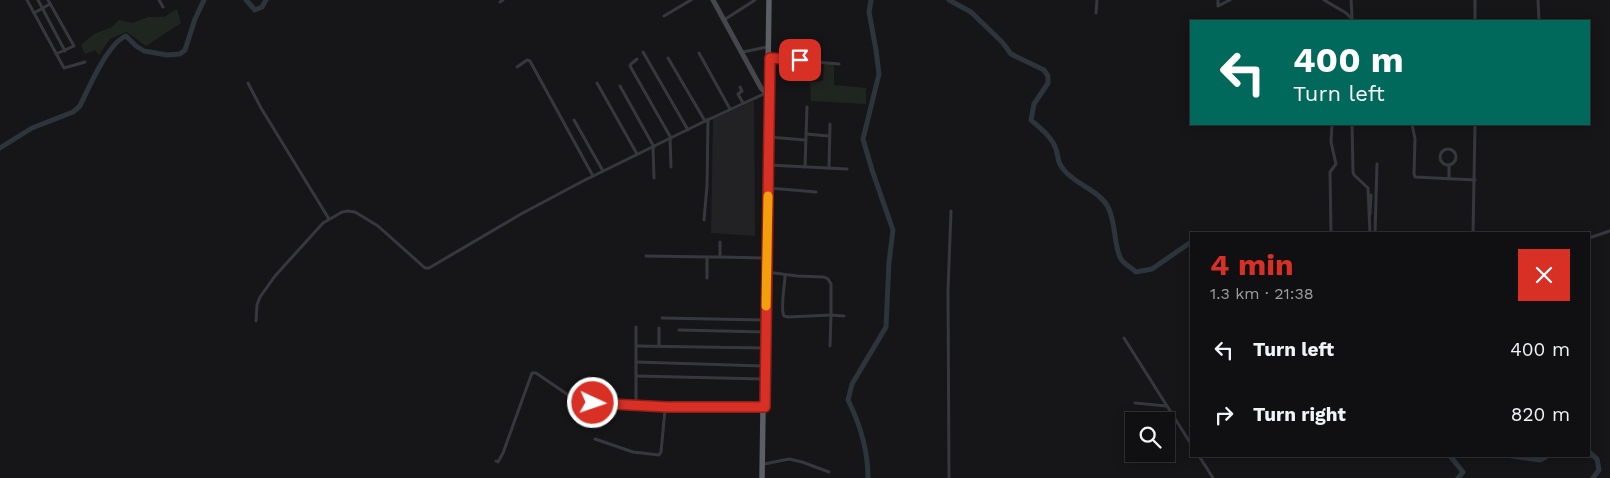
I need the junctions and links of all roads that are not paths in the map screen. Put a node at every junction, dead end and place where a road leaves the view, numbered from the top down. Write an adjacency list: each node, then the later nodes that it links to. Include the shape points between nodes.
1 (27, 0): 18 (street)
2 (38, 0): 17 (street)
3 (159, 0): 16 (street)
4 (691, 0): 20 (street)
5 (713, 0): 22 (main road)
6 (755, 0): 22 (street)
7 (771, 0): 25 (highway); 32 (highway)
8 (1097, 0): 19 (street)
9 (1218, 0): 10 (street, via 1218,6)
10 (1230, 0)
11 (1324, 0): 21 (street)
12 (1351, 0): 21 (street)
13 (1475, 0): 23 (street)
14 (1538, 0): 24 (street)
15 (49, 2): 17 (street); 26 (street, via 74,46)
16 (163, 7)
17 (42, 9): 18 (street); 26 (street)
18 (34, 13): 30 (street)
19 (1096, 13)
20 (664, 16)
21 (1353, 19)
22 (724, 20): 28 (main road)
23 (1475, 20)
24 (1539, 20)
25 (768, 47): 28 (street); 41 (highway)
26 (65, 51): 30 (street)
27 (643, 52): 52 (street)
28 (742, 52): 41 (main road)
29 (699, 53): 44 (street)
30 (56, 54): 34 (street, via 64,68)
31 (668, 58): 46 (street)
32 (770, 58): 35 (street); 41 (highway)
33 (637, 59): 56 (street, via 630,66)
34 (85, 62)
35 (839, 64)
36 (516, 66): 68 (street, via 530,61)
37 (248, 83): 77 (street)
38 (596, 83): 59 (street)
39 (620, 86): 58 (street)
40 (740, 87): 42 (street, via 742,91 738,94)
41 (768, 93): 42 (street); 55 (highway); 91 (highway)
42 (743, 103): 44 (street)
43 (807, 108): 53 (street)
44 (730, 109): 46 (street)
45 (574, 120): 67 (street)
46 (706, 120): 52 (street); 79 (street)
47 (830, 124): 54 (street)
48 (1332, 125): 82 (street, via 1331,142 1336,165 1330,172)
49 (1352, 125): 76 (street, via 1352,165 1354,175 1368,188)
50 (1412, 125): 70 (street, via 1414,176)
51 (1475, 125): 71 (street)
52 (688, 130): 56 (street)
53 (806, 134): 54 (street); 57 (street)
54 (830, 136): 65 (street)
55 (769, 137): 57 (street); 61 (highway)
56 (671, 138): 58 (street); 63 (street)
57 (805, 140): 64 (street)
58 (654, 147): 59 (street); 69 (street)
59 (637, 154): 67 (street)
60 (1377, 164): 78 (street)
61 (769, 165): 64 (street); 72 (highway)
62 (1449, 165): 62 (street, via 1441,160 1442,151 1448,148 1456,153 1455,161); 70 (street)
63 (671, 167)
64 (805, 167): 65 (street)
65 (830, 168): 66 (street)
66 (847, 169)
67 (603, 171): 68 (street)
68 (594, 176): 77 (street, via 428,268 356,212 342,212)
69 (654, 178)
70 (1448, 178): 71 (street)
71 (1475, 180): 85 (street)
72 (768, 188): 73 (street); 92 (highway)
73 (816, 192)
74 (1372, 195): 76 (street)
75 (951, 211): 125 (street)
76 (1369, 217): 80 (street)
77 (329, 219): 99 (street, via 263,293 257,305)
78 (1375, 219): 80 (street); 84 (street)
79 (704, 220)
80 (1370, 227): 83 (street)
81 (1610, 231): 86 (street)
82 (1331, 232)
83 (1370, 232)
84 (1375, 232)
85 (1473, 232)
86 (1590, 238)
87 (720, 242): 90 (street)
88 (646, 256): 89 (street)
89 (707, 257): 90 (street); 94 (street)
90 (720, 257): 91 (street)
91 (765, 258): 98 (highway)
92 (767, 272): 93 (street); 103 (highway)
93 (784, 275): 95 (street, via 828,279 831,284); 95 (street, via 781,310 784,316)
94 (706, 278)
95 (831, 316): 96 (street); 107 (street)
96 (844, 316)
97 (662, 318): 98 (street)
98 (764, 320): 103 (highway)
99 (256, 321)
100 (636, 327): 105 (street)
101 (660, 328): 106 (street)
102 (679, 330): 103 (street)
103 (765, 332): 108 (highway)
104 (1124, 338): 115 (street)
105 (637, 346): 106 (street); 109 (street)
106 (659, 346): 108 (street)
107 (830, 346)
108 (765, 348): 110 (highway)
109 (636, 362): 110 (street); 111 (street)
110 (765, 366): 112 (highway)
111 (636, 376): 112 (street); 114 (street)
112 (765, 379): 117 (highway)
113 (1135, 403): 115 (street)
114 (636, 405): 116 (street); 121 (street, via 578,403 532,373 503,453)
115 (1167, 406): 119 (street)
116 (667, 407): 117 (street); 118 (street, via 659,454 634,452)
117 (764, 407): 122 (highway); 124 (highway)
118 (595, 440)
119 (1190, 442)
120 (1200, 457): 126 (street)
121 (496, 461)
122 (764, 464): 123 (street, via 789,459); 124 (highway)
123 (829, 472)
124 (763, 478)
125 (949, 478)
126 (1213, 478)

